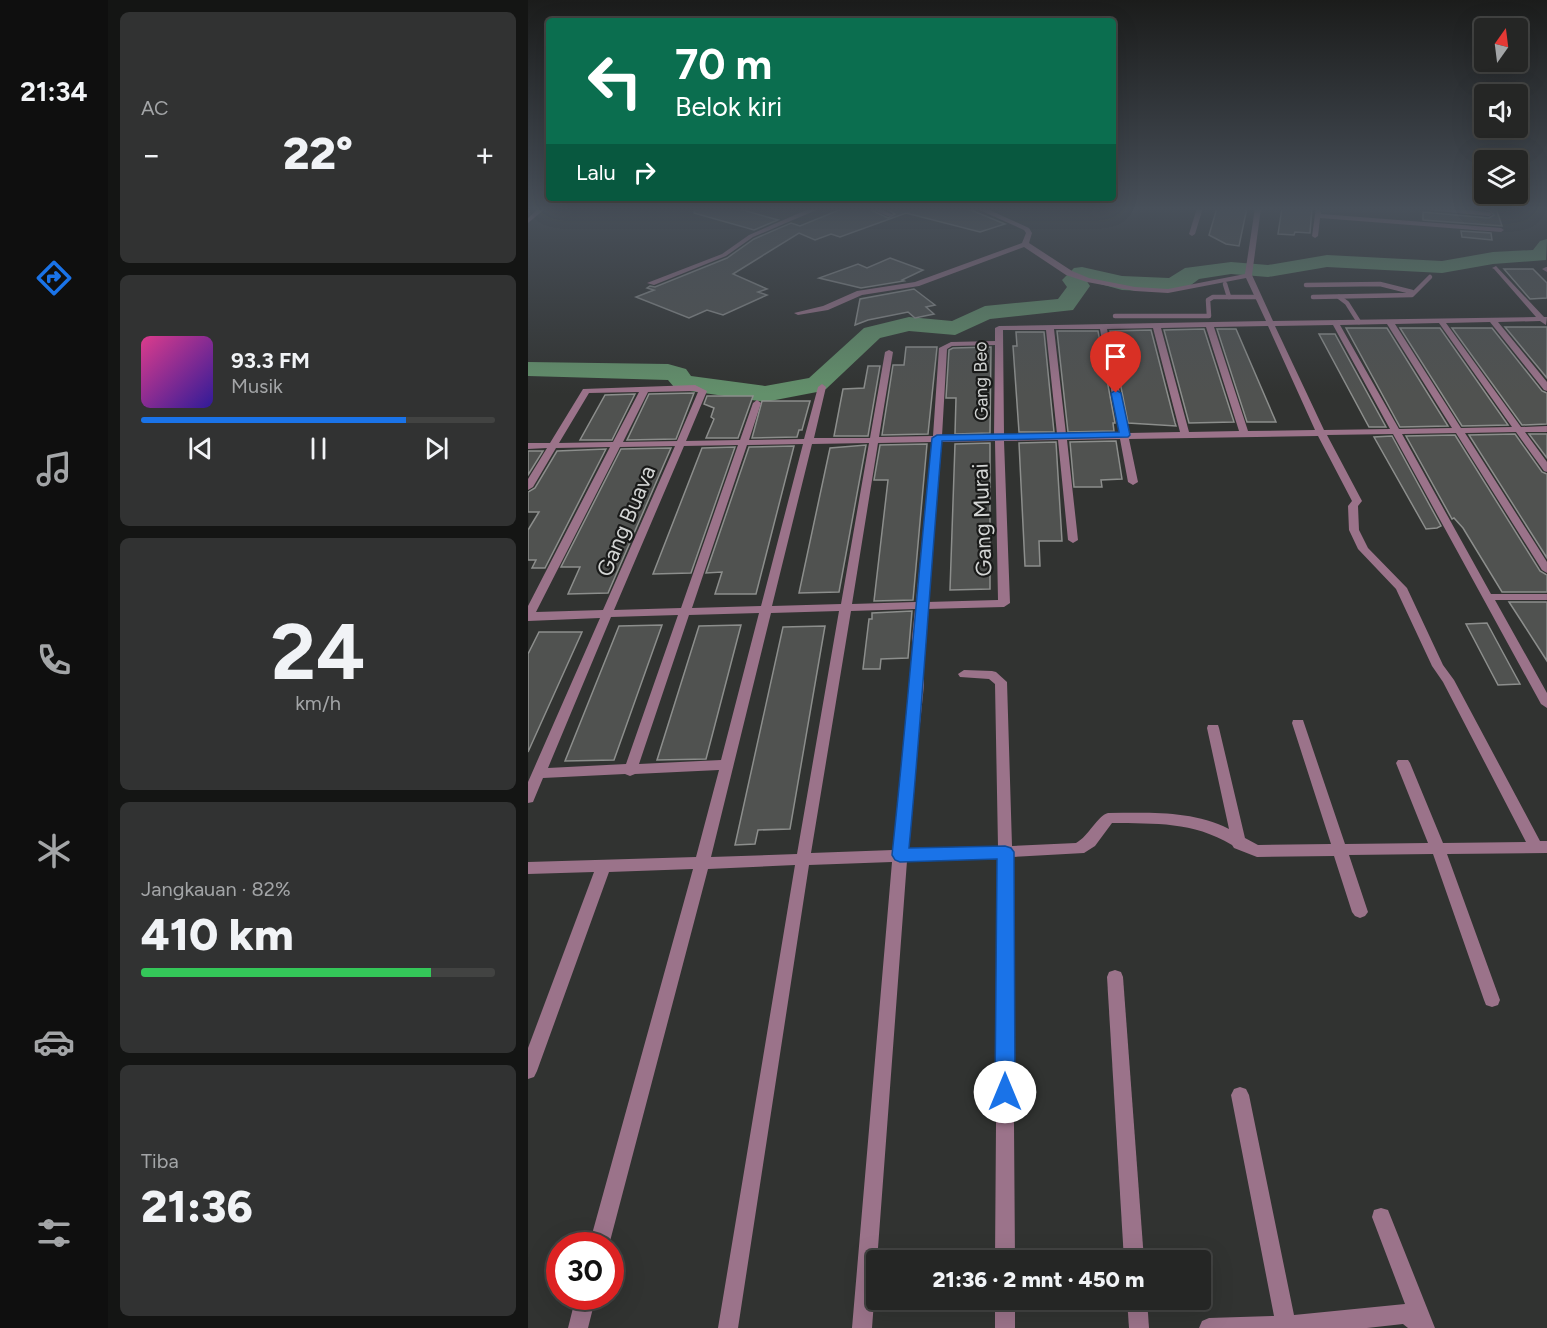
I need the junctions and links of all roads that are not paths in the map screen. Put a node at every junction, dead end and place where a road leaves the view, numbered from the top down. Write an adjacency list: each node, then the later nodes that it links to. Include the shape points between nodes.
1 (685, 270): 7 (street)
2 (954, 270): 17 (street, via 916,284 860,293 825,308)
3 (1064, 270): 5 (street, via 1087,280 1168,291)
4 (1498, 270): 22 (street)
5 (1248, 271): 14 (street)
6 (1430, 277): 12 (lane)
7 (651, 283)
8 (1225, 284): 13 (lane)
9 (1306, 285): 10 (lane)
10 (1324, 285): 11 (lane); 16 (lane)
11 (1357, 285): 12 (lane, via 1386,285); 16 (lane)
12 (1416, 293): 16 (lane)
13 (1229, 297): 14 (lane); 18 (lane, via 1208,300 1209,316)
14 (1258, 297): 25 (street)
15 (1313, 297): 16 (lane)
16 (1333, 297): 24 (lane, via 1347,303)
17 (798, 313)
18 (1115, 316)
19 (1492, 320): 21 (street); 22 (street); 33 (street)
20 (1389, 321): 21 (street); 24 (street); 38 (street)
21 (1441, 321): 36 (street)
22 (1546, 321)
23 (1335, 322): 24 (street); 25 (street); 39 (street)
24 (1359, 322)
25 (1271, 323): 26 (street); 41 (street)
26 (1209, 324): 27 (street); 40 (street)
27 (1156, 325): 29 (street); 42 (street)
28 (1050, 327): 29 (street); 30 (street, Gang Beo, via 1002,328 997,330); 43 (street)
29 (1103, 329): 44 (street)
30 (997, 343): 45 (street, Gang Beo); 46 (street, via 951,344 943,348)
31 (888, 352): 47 (street)
32 (822, 387): 48 (street)
33 (1547, 388)
34 (645, 389): 49 (street, Gang Buava, via 703,391); 51 (street); 52 (street, via 586,391)
35 (757, 403): 50 (street)
36 (1518, 429): 37 (street); 38 (street); 54 (street)
37 (1547, 429)
38 (1458, 430): 39 (street); 58 (street)
39 (1395, 431): 41 (street); 59 (street)
40 (1244, 433): 41 (street); 42 (street)
41 (1321, 433): 77 (street, via 1357,501 1353,506 1354,530 1363,549 1401,588 1438,666)
42 (1185, 434): 44 (street)
43 (1060, 435): 44 (street); 45 (street); 57 (street)
44 (1124, 435): 55 (street)
45 (999, 437): 46 (street); 61 (street, Gang Murai, via 1004,603)
46 (937, 438): 47 (street); 61 (street)
47 (873, 440): 48 (street); 62 (street)
48 (810, 441): 50 (street); 63 (street)
49 (681, 442): 50 (street); 51 (street); 65 (street, Gang Buava)
50 (742, 442): 64 (street)
51 (617, 443): 52 (street); 66 (street)
52 (553, 445): 53 (street); 56 (street)
53 (528, 446)
54 (1547, 469)
55 (1133, 482)
56 (528, 487)
57 (1073, 540)
58 (1547, 570)
59 (1487, 597): 60 (street); 68 (street)
60 (1547, 597)
61 (922, 606): 62 (street); 81 (street)
62 (847, 608): 63 (street); 82 (street)
63 (766, 610): 64 (street); 72 (street)
64 (685, 613): 65 (street); 73 (street)
65 (607, 615): 66 (street); 74 (street, Gang Buava)
66 (528, 616)
67 (964, 674): 80 (street, via 992,675 1001,682)
68 (1547, 704)
69 (1298, 723): 79 (street)
70 (1213, 728): 76 (street)
71 (1403, 763): 78 (street)
72 (726, 765): 73 (street); 83 (street)
73 (630, 771): 74 (street)
74 (539, 773): 75 (street, Gang Buava)
75 (528, 798)
76 (1239, 844): 79 (street, via 1257,851); 80 (street, via 1214,828 1191,821 1108,818 1090,842 1079,849)
77 (1542, 847): 78 (street)
78 (1438, 849): 79 (street); 88 (street)
79 (1342, 850): 86 (street)
80 (1005, 852): 81 (street); 93 (street)
81 (900, 855): 82 (street); 101 (street)
82 (803, 859): 83 (street); 100 (street)
83 (702, 863): 84 (street); 92 (street)
84 (604, 866): 85 (street); 89 (street)
85 (528, 868)
86 (1360, 912)
87 (1115, 977): 94 (street)
88 (1492, 1000)
89 (528, 1071)
90 (1240, 1095): 98 (street)
91 (1380, 1217): 105 (street)
92 (603, 1232)
93 (1005, 1250)
94 (1133, 1250)
95 (582, 1310): 99 (street)
96 (1005, 1310): 102 (street)
97 (1138, 1310): 103 (street)
98 (1286, 1327): 104 (street); 105 (street, via 1406,1314)
99 (578, 1328)
100 (728, 1328)
101 (862, 1328)
102 (1005, 1328)
103 (1139, 1328)
104 (1209, 1328)
105 (1424, 1328)

